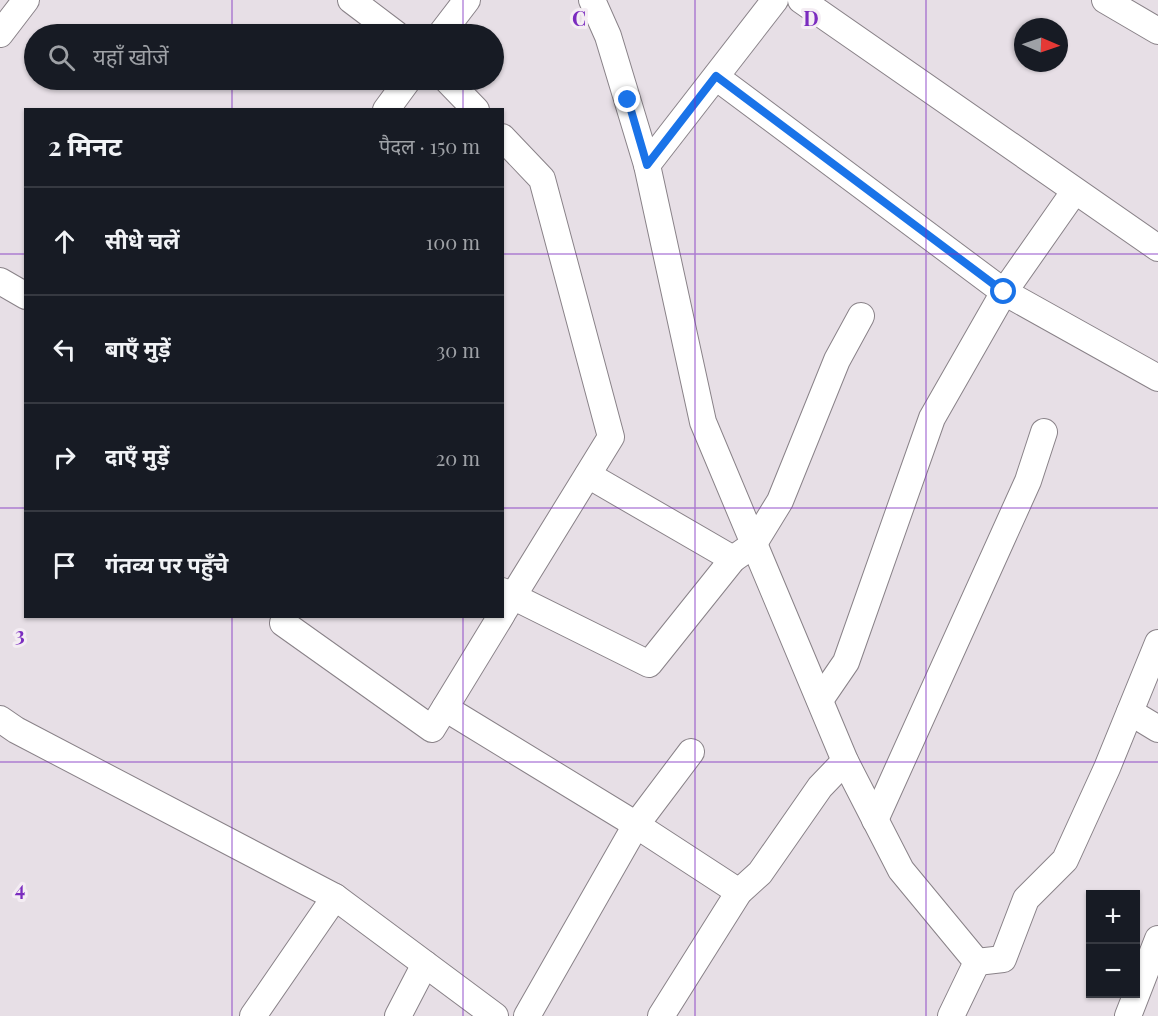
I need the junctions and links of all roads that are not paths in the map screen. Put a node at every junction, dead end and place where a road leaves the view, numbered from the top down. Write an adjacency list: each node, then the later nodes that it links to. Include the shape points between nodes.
1 (26, 0): 11 (street)
2 (351, 0): 8 (street)
3 (467, 0): 9 (street)
4 (775, 0): 12 (street)
5 (801, 0): 19 (street)
6 (1105, 0): 10 (street)
7 (600, 4): 18 (street)
8 (383, 24)
9 (449, 24)
10 (1158, 31)
11 (0, 34)
12 (716, 76): 18 (street); 22 (street)
13 (401, 90): 15 (street)
14 (457, 90): 16 (street)
15 (388, 108)
16 (474, 108)
17 (504, 139): 27 (street, via 542,179 611,437)
18 (647, 165): 28 (street, via 704,422)
19 (1074, 192): 20 (street); 22 (street)
20 (1158, 248)
21 (0, 281): 23 (street)
22 (1004, 292): 25 (street); 33 (street, via 933,418 846,662)
23 (24, 295)
24 (861, 316): 28 (street, via 837,360 780,501)
25 (1158, 378)
26 (1044, 432): 40 (street, via 1028,481)
27 (588, 475): 28 (street); 29 (street)
28 (743, 552): 29 (street, via 649,664); 33 (street)
29 (505, 605)
30 (497, 618): 34 (street)
31 (283, 623): 34 (street, via 432,729)
32 (1158, 643): 35 (street)
33 (819, 700): 39 (street)
34 (445, 708): 41 (street)
35 (1130, 712): 37 (street); 45 (street, via 1065,860 1026,899 1003,959)
36 (0, 719): 43 (street)
37 (1158, 729)
38 (691, 752): 41 (street)
39 (845, 761): 40 (street); 42 (street, via 820,787 760,873)
40 (875, 820): 45 (street, via 901,870)
41 (636, 825): 42 (street); 50 (street)
42 (739, 892): 51 (street)
43 (335, 897): 46 (street); 47 (street)
44 (1158, 939): 53 (street)
45 (977, 962): 52 (street)
46 (425, 964): 48 (street); 49 (street)
47 (254, 1016)
48 (398, 1016)
49 (495, 1016)
50 (527, 1016)
51 (661, 1016)
52 (951, 1016)
53 (1128, 1016)

